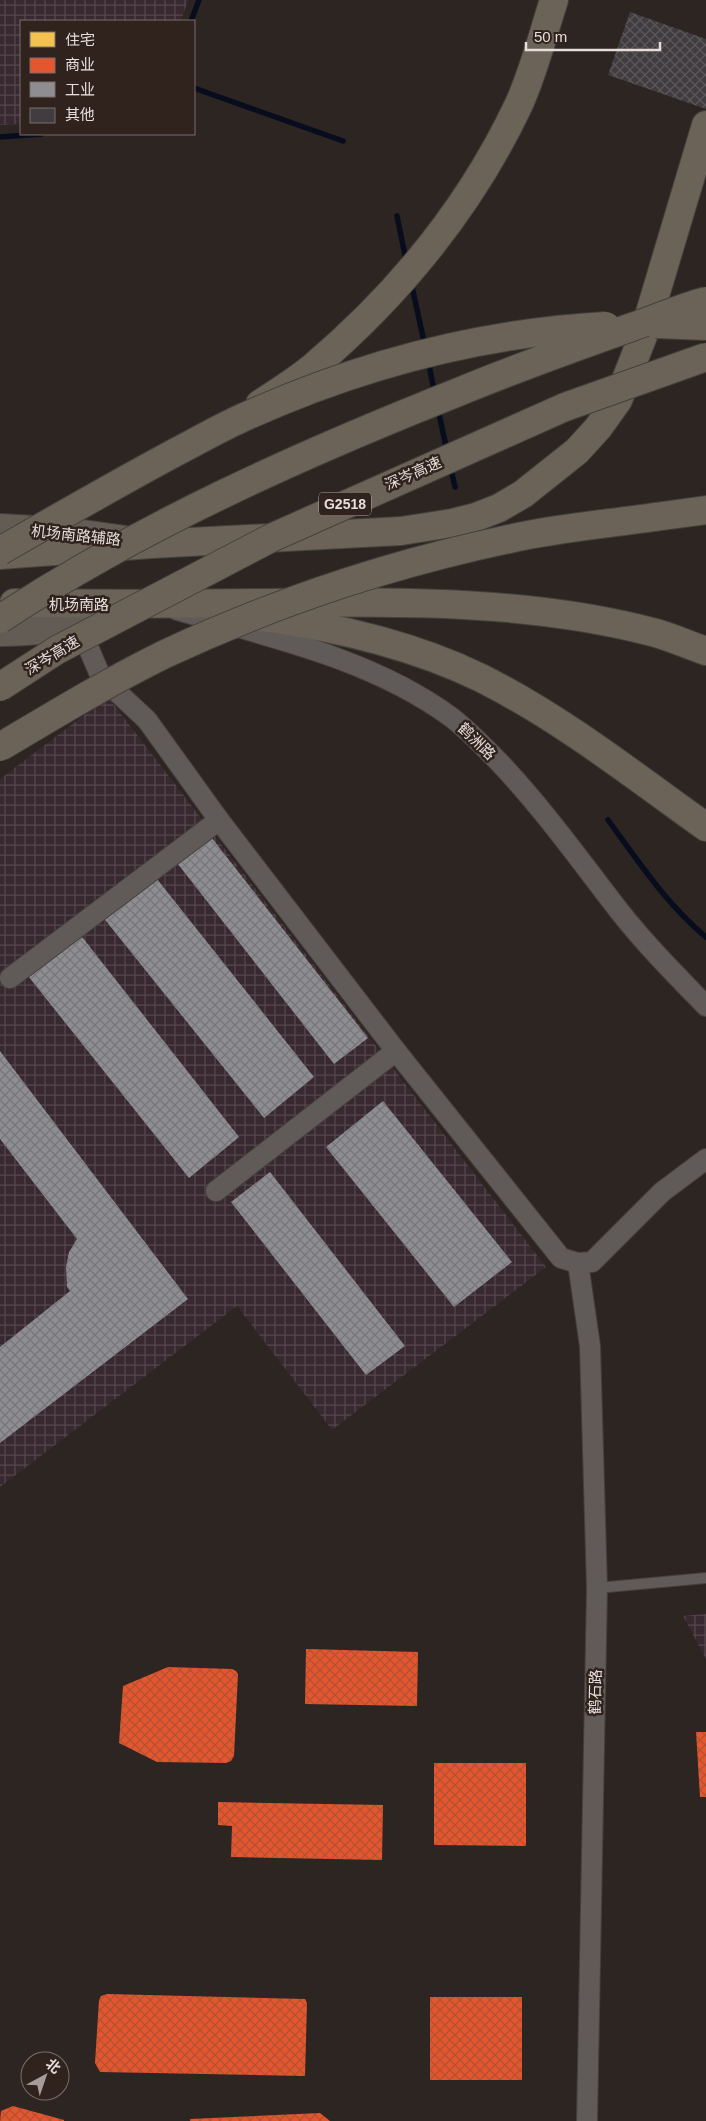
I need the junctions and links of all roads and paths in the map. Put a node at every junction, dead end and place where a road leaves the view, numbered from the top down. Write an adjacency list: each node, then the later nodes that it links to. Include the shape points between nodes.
1 (554, 0): 6 (highway, bridge, via 519,103 488,162 433,244 398,284 312,368)
2 (706, 125): 11 (highway, via 643,336 618,400 577,450 523,494 476,517 401,531)
3 (706, 301): 16 (highway, bridge, via 543,358 368,428 139,536)
4 (706, 326): 6 (highway, bridge, via 656,324 580,328 450,347 316,386)
5 (706, 357): 20 (highway, 深岑高速 / G2518, bridge, via 565,407 271,538 57,650)
6 (240, 418): 12 (highway, bridge)
7 (706, 510): 8 (highway)
8 (655, 516): 9 (highway); 21 (highway, bridge, via 510,538 389,570 263,612 165,655)
9 (706, 520)
10 (0, 528): 11 (main road, 机场南路辅路, via 69,532)
11 (152, 544): 13 (highway)
12 (0, 551)
13 (0, 555)
14 (0, 603): 15 (highway, 机场南路)
15 (159, 604): 17 (main road); 19 (highway, via 347,602 499,607 610,623 657,633); 23 (highway, via 310,625 398,646 439,660 520,699); 25 (street, 鹤洲路, via 355,666 419,696 452,718 517,782 576,852 646,944)
16 (0, 619)
17 (78, 626): 18 (main road); 22 (street, via 101,677 147,720)
18 (0, 632)
19 (706, 651)
20 (0, 686)
21 (0, 747)
22 (219, 820): 24 (street); 26 (street)
23 (706, 827)
24 (10, 978)
25 (706, 1006)
26 (396, 1051): 28 (street); 29 (street, via 562,1258)
27 (706, 1159): 29 (street, via 662,1192 592,1262)
28 (216, 1191)
29 (578, 1263): 31 (street, 鹤石路, via 590,1346)
30 (706, 1578): 31 (lane)
31 (597, 1588): 32 (street, 鹤石路)
32 (586, 2121)

